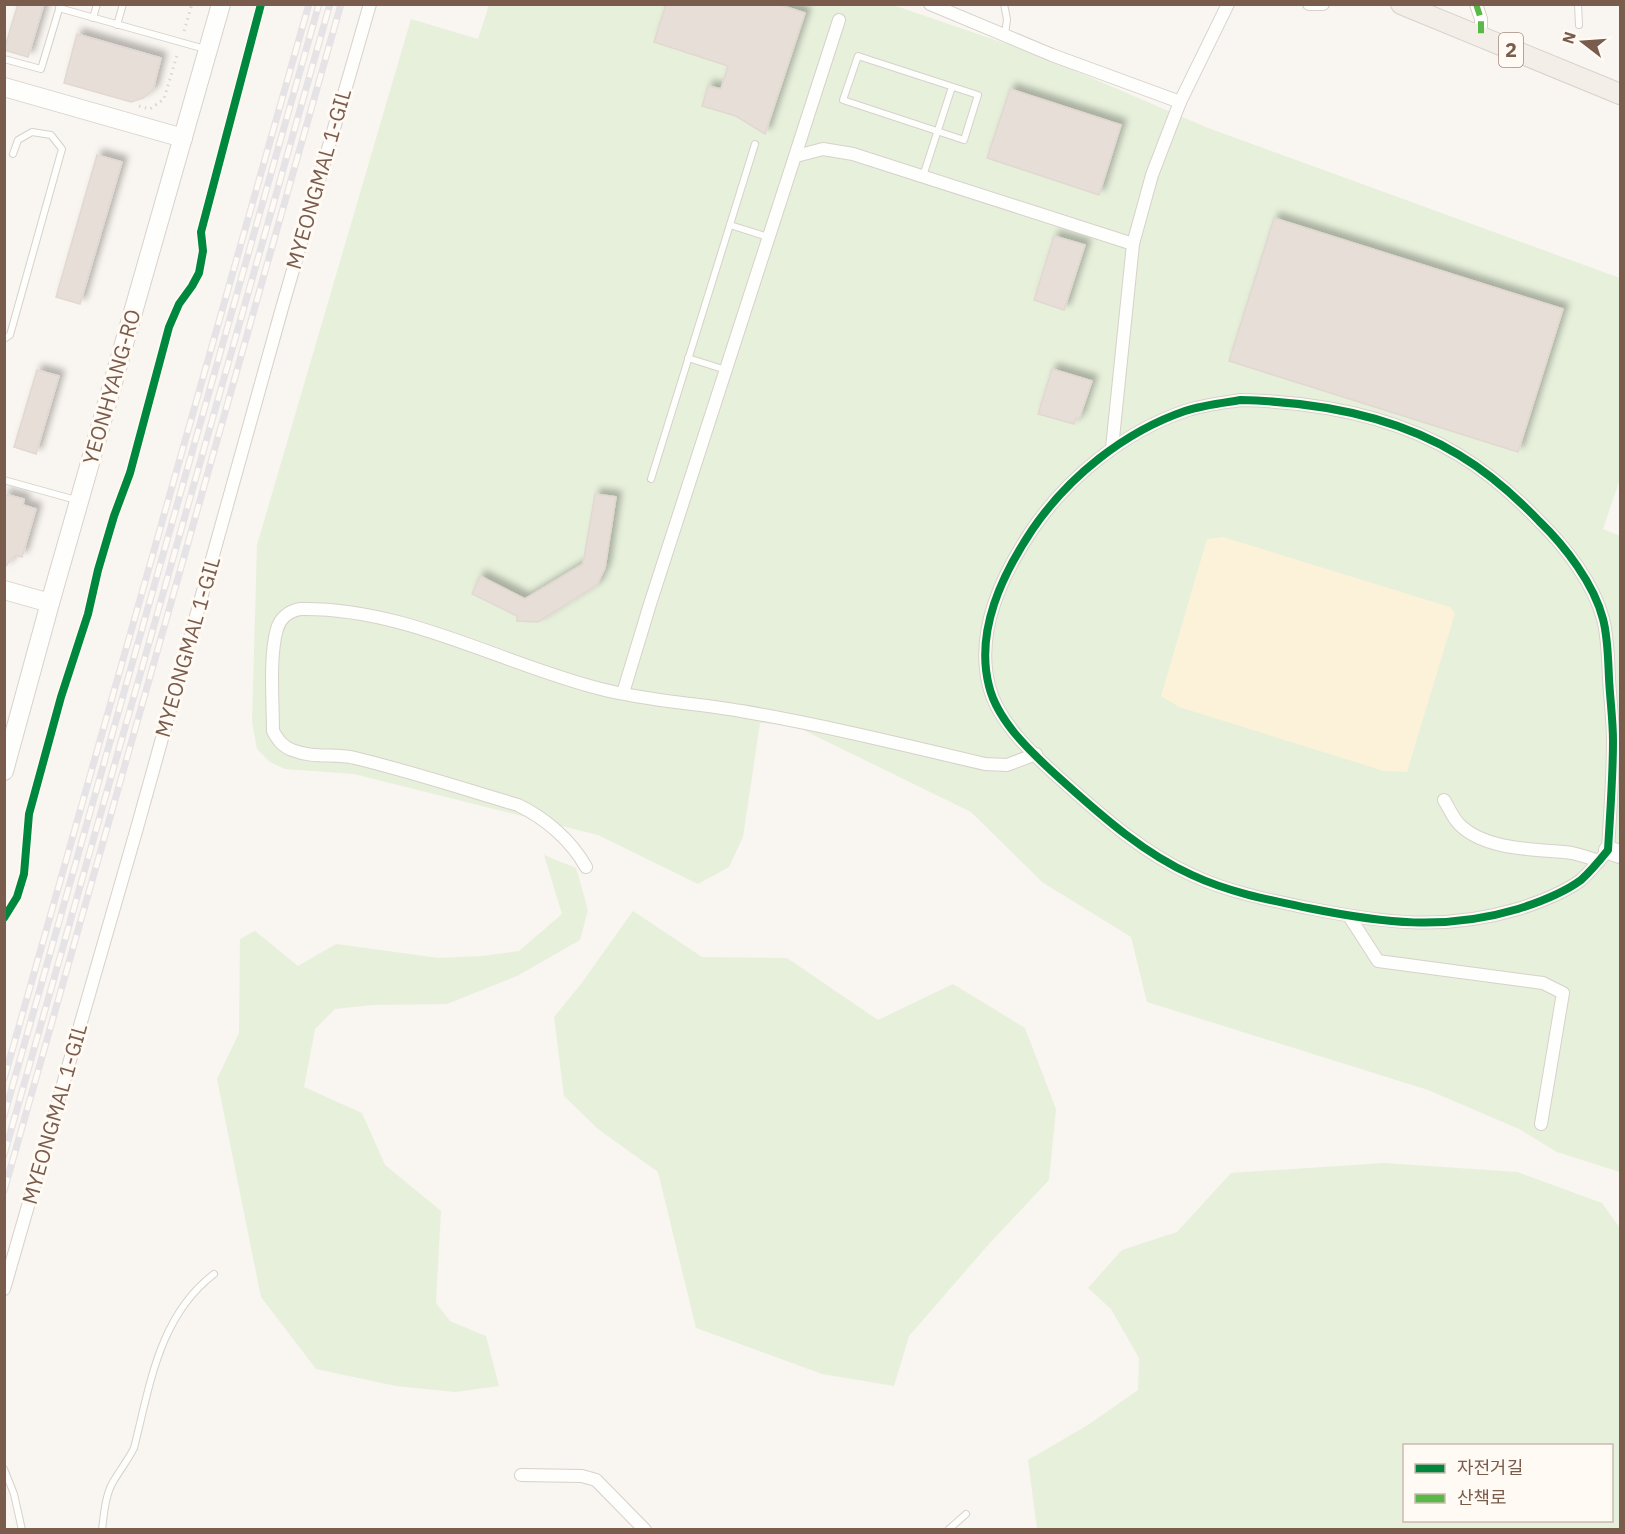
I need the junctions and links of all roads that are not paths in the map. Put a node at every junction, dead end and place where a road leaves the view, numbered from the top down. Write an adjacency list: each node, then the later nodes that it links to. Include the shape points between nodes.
1 (97, 4): 14 (lane)
2 (123, 4): 16 (lane)
3 (221, 4): 20 (main road, YEONHYANG-RO)
4 (369, 4): 53 (street, MYEONGMAL 1-GIL)
5 (930, 4): 18 (street)
6 (1004, 4): 18 (lane)
7 (1228, 4): 25 (street)
8 (1309, 4): 9 (street)
9 (1323, 4)
10 (1401, 4): 19 (main road, 2)
11 (1476, 4): 19 (street)
12 (1578, 4): 17 (lane)
13 (60, 6): 14 (lane); 21 (lane, via 41,69)
14 (93, 18): 16 (lane)
15 (839, 20): 30 (street)
16 (117, 25): 20 (lane)
17 (1580, 25)
18 (1005, 35): 25 (street)
19 (1481, 38): 24 (main road, 2)
20 (208, 50): 27 (main road, YEONHYANG-RO)
21 (4, 59)
22 (4, 87): 27 (main road)
23 (952, 87): 26 (lane); 26 (lane, via 978,95 964,140); 26 (lane, via 858,56 843,100)
24 (1620, 94)
25 (1180, 102): 34 (street, via 1152,175)
26 (938, 131): 31 (lane)
27 (183, 138): 41 (main road, YEONHYANG-RO)
28 (755, 144): 32 (lane)
29 (13, 154): 35 (lane, via 18,140 32,132 51,135 62,149 10,335)
30 (796, 156): 31 (street, via 834,150); 33 (street)
31 (923, 177): 34 (street)
32 (730, 225): 33 (lane); 36 (lane)
33 (768, 237): 37 (street)
34 (1133, 244): 38 (street)
35 (4, 339)
36 (688, 358): 37 (lane); 39 (lane)
37 (726, 370): 44 (street)
38 (1112, 448): 45 (street, via 1060,494 1017,552 996,600 984,642 988,686 995,704); 48 (street, via 1193,409 1241,400 1282,401 1335,409 1419,435 1458,454 1509,492 1559,540 1578,567 1603,618 1613,741)
39 (651, 479)
40 (4, 480): 41 (lane)
41 (80, 501): 43 (main road, YEONHYANG-RO)
42 (4, 590): 43 (main road)
43 (50, 603): 46 (main road, YEONHYANG-RO)
44 (623, 693): 45 (street, via 781,718 985,764 1007,765); 49 (street, via 582,684 369,615 290,610 277,627 273,651 273,731 278,742 320,757 352,757 518,805 538,814 579,854)
45 (1036, 754): 50 (street, via 1135,841 1190,875 1217,886)
46 (4, 771)
47 (1444, 800): 48 (street, via 1457,822 1483,839 1522,848)
48 (1609, 855): 50 (street, via 1560,893 1495,916 1434,923)
49 (586, 867)
50 (1349, 916): 51 (street, via 1378,961 1543,983 1563,993)
51 (1541, 1124)
52 (214, 1274): 58 (lane, via 186,1301 162,1342 134,1448 107,1497)
53 (4, 1289)
54 (4, 1470): 57 (lane)
55 (521, 1475): 59 (street, via 582,1476 596,1480)
56 (966, 1514): 60 (lane)
57 (22, 1530)
58 (102, 1530)
59 (645, 1530)
60 (948, 1530)

